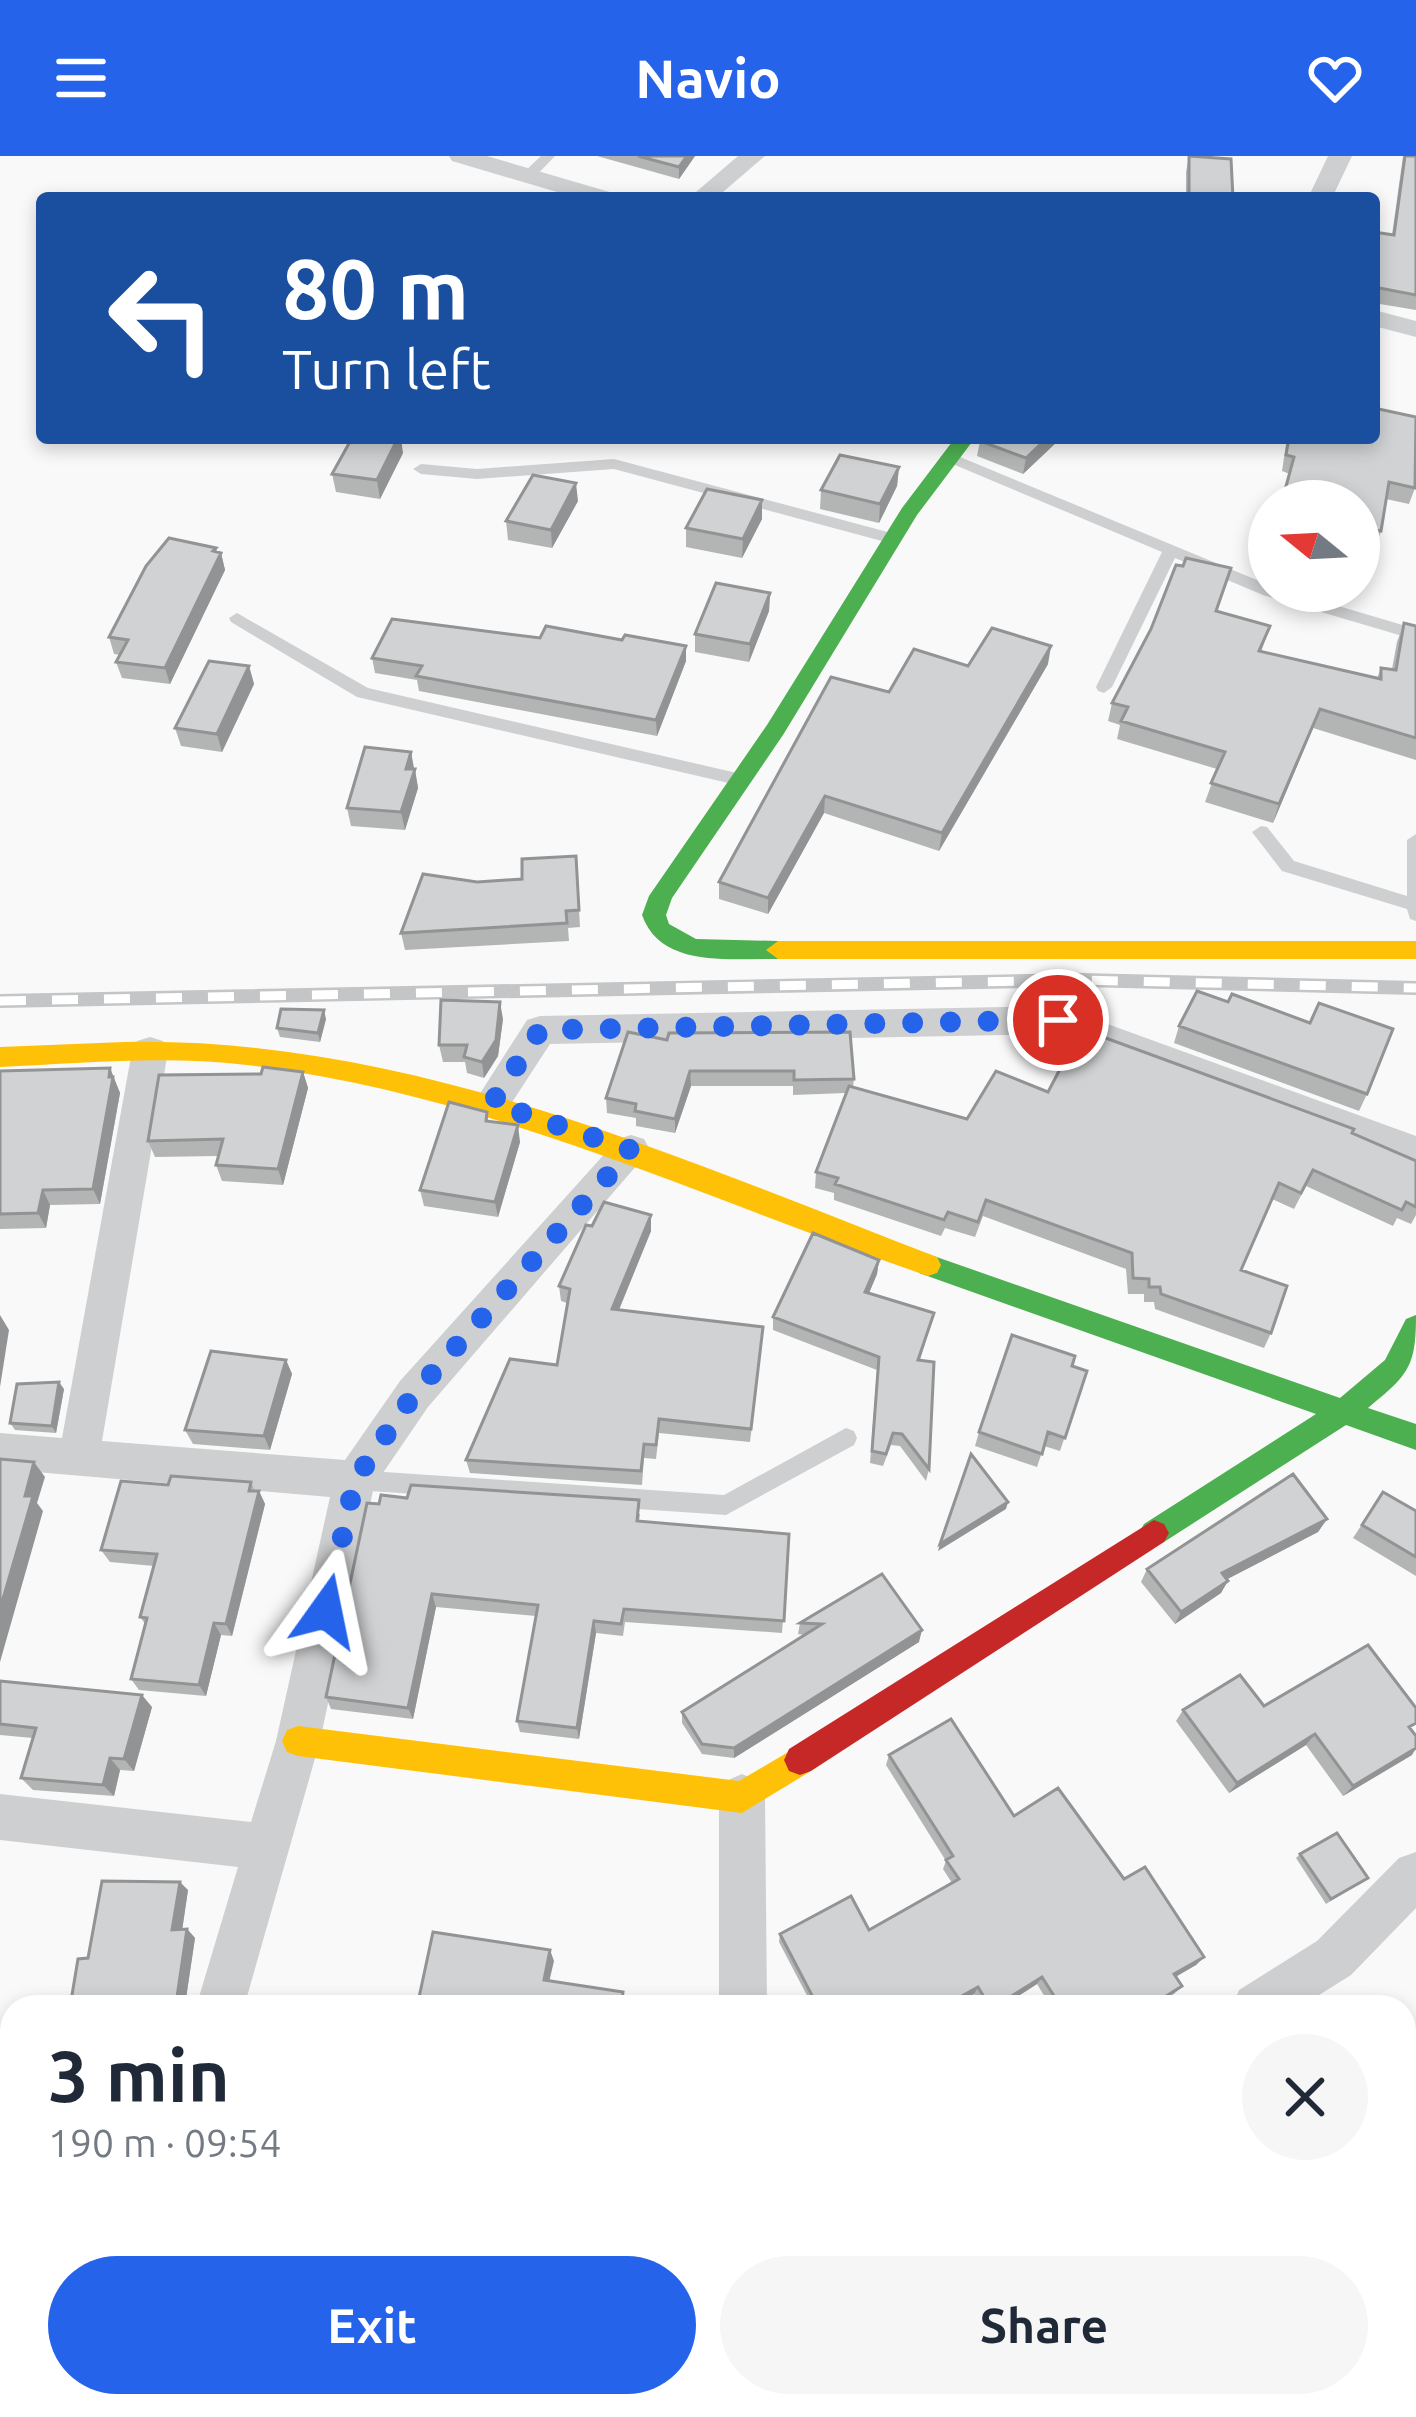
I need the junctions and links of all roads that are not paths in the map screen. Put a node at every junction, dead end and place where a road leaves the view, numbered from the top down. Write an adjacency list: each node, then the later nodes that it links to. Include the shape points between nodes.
1 (461, 156): 5 (street)
2 (548, 156): 5 (lane)
3 (753, 156): 7 (street)
4 (1340, 156): 8 (street)
5 (526, 178): 6 (street)
6 (581, 192)
7 (708, 192)
8 (1323, 192)
9 (1380, 320): 10 (street)
10 (1416, 329)
11 (957, 447): 13 (street); 14 (lane)
12 (421, 470): 13 (lane, via 614,464)
13 (893, 538): 20 (street)
14 (1170, 552): 15 (lane); 19 (lane)
15 (1248, 582)
16 (1340, 612): 18 (lane)
17 (238, 618): 20 (lane, via 363,693)
18 (1416, 635)
19 (1105, 686)
20 (737, 779): 25 (street, via 654,915 658,929 692,948)
21 (1261, 832): 23 (lane, via 1288,866)
22 (1416, 840): 23 (lane)
23 (1415, 905): 24 (lane)
24 (1416, 915)
25 (1416, 950)
26 (150, 1051): 27 (street); 28 (street, via 313,1064); 36 (street)
27 (0, 1057)
28 (492, 1103): 29 (street); 30 (street, via 540,1030 1058,1020)
29 (631, 1150): 32 (street, via 1013,1298); 37 (street, via 414,1394)
30 (1416, 1151)
31 (1416, 1327): 32 (street, via 1395,1369)
32 (1344, 1411): 33 (street); 39 (street)
33 (1416, 1436)
34 (846, 1438): 37 (lane, via 726,1505)
35 (0, 1450): 36 (street)
36 (80, 1456): 37 (street)
37 (355, 1480): 38 (street)
38 (298, 1741): 39 (street); 41 (street)
39 (742, 1797): 44 (street)
40 (0, 1817): 41 (street)
41 (267, 1847): 43 (street)
42 (1416, 1874): 45 (street, via 1334,1958)
43 (224, 1995)
44 (743, 1995)
45 (1275, 1995)

